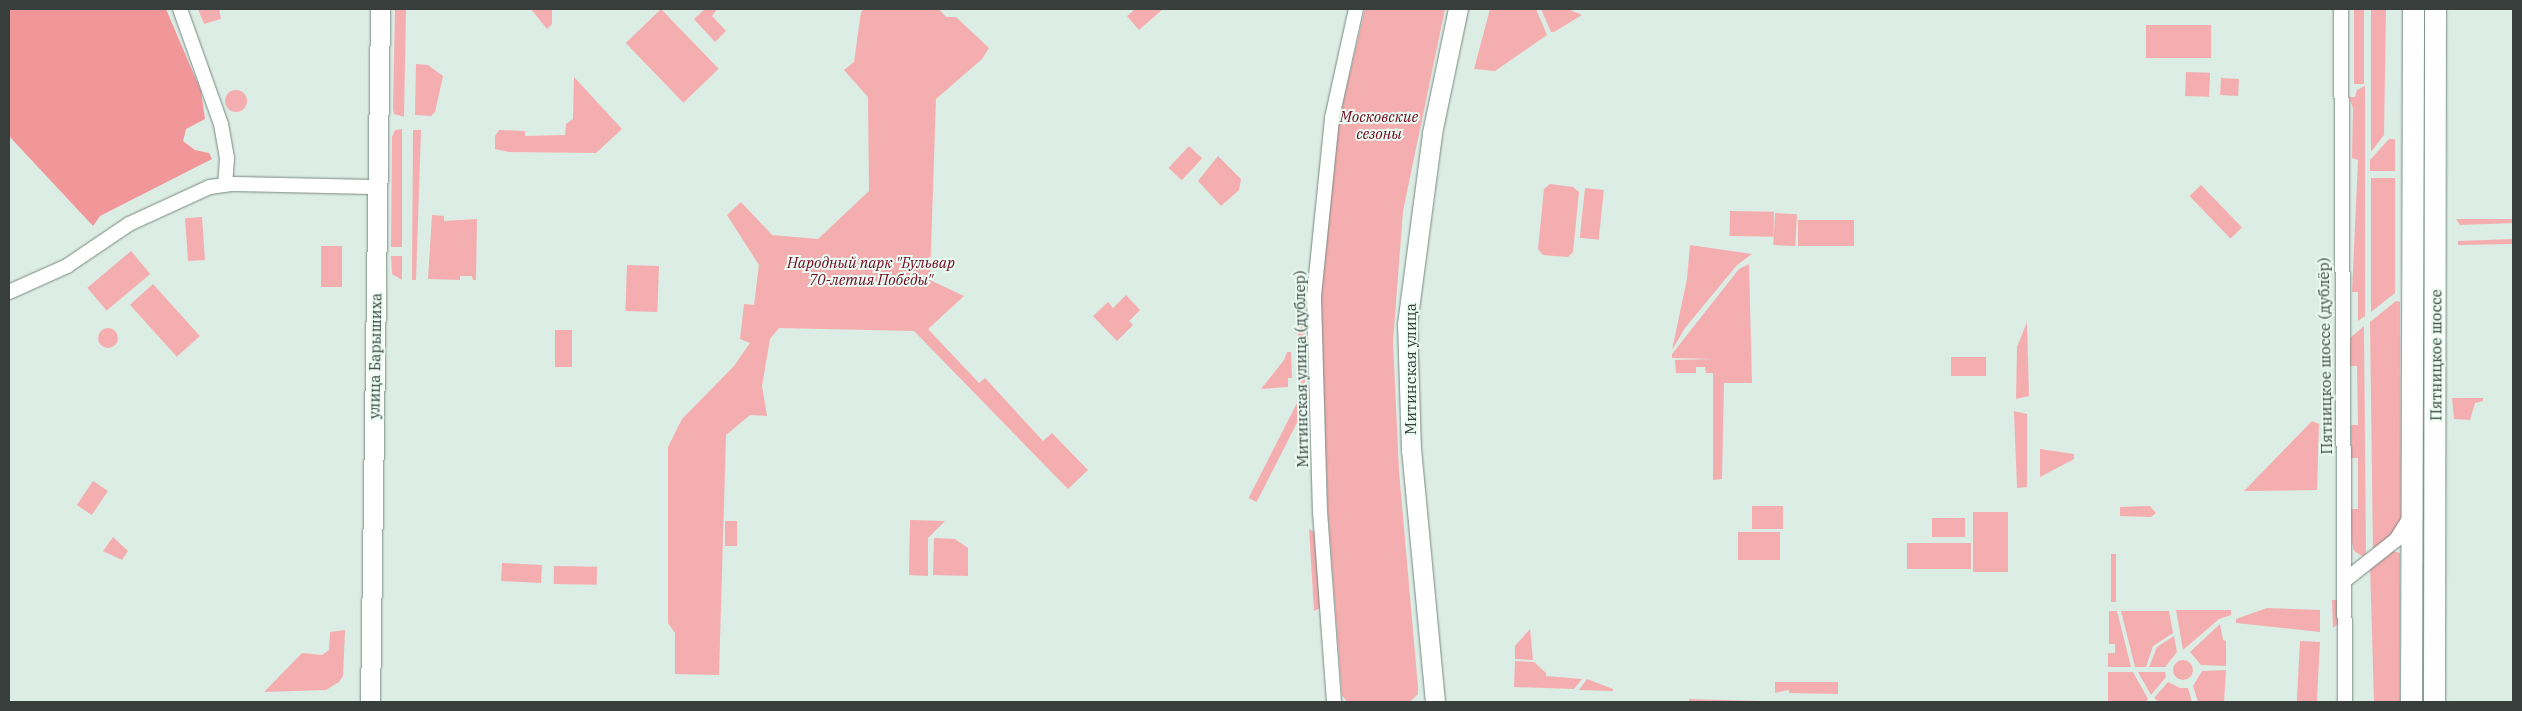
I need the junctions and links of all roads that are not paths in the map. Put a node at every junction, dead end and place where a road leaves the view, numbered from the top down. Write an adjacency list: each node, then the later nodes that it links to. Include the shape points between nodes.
1 (180, 9): 8 (street, via 221,124 226,158)
2 (380, 9): 9 (main road, улица Барышиха)
3 (1356, 9): 14 (street, Митинская улица (дублер), via 1332,118 1314,296 1320,513)
4 (1458, 9): 15 (main road, Митинская улица, via 1429,148 1408,324 1411,450)
5 (2341, 9): 12 (street, Пятницкое шоссе (дублёр))
6 (2414, 9): 11 (main road, Пятницкое шоссе)
7 (2435, 9): 18 (main road, Пятницкое шоссе)
8 (225, 184): 9 (street); 10 (street, via 199,190 109,236 67,266)
9 (378, 187): 13 (main road, улица Барышиха)
10 (9, 292)
11 (2413, 513): 12 (street, via 2396,540); 17 (main road, Пятницкое шоссе)
12 (2344, 581): 16 (street, Пятницкое шоссе (дублёр))
13 (370, 702)
14 (1334, 702)
15 (1435, 702)
16 (2344, 702)
17 (2412, 702)
18 (2434, 702)

